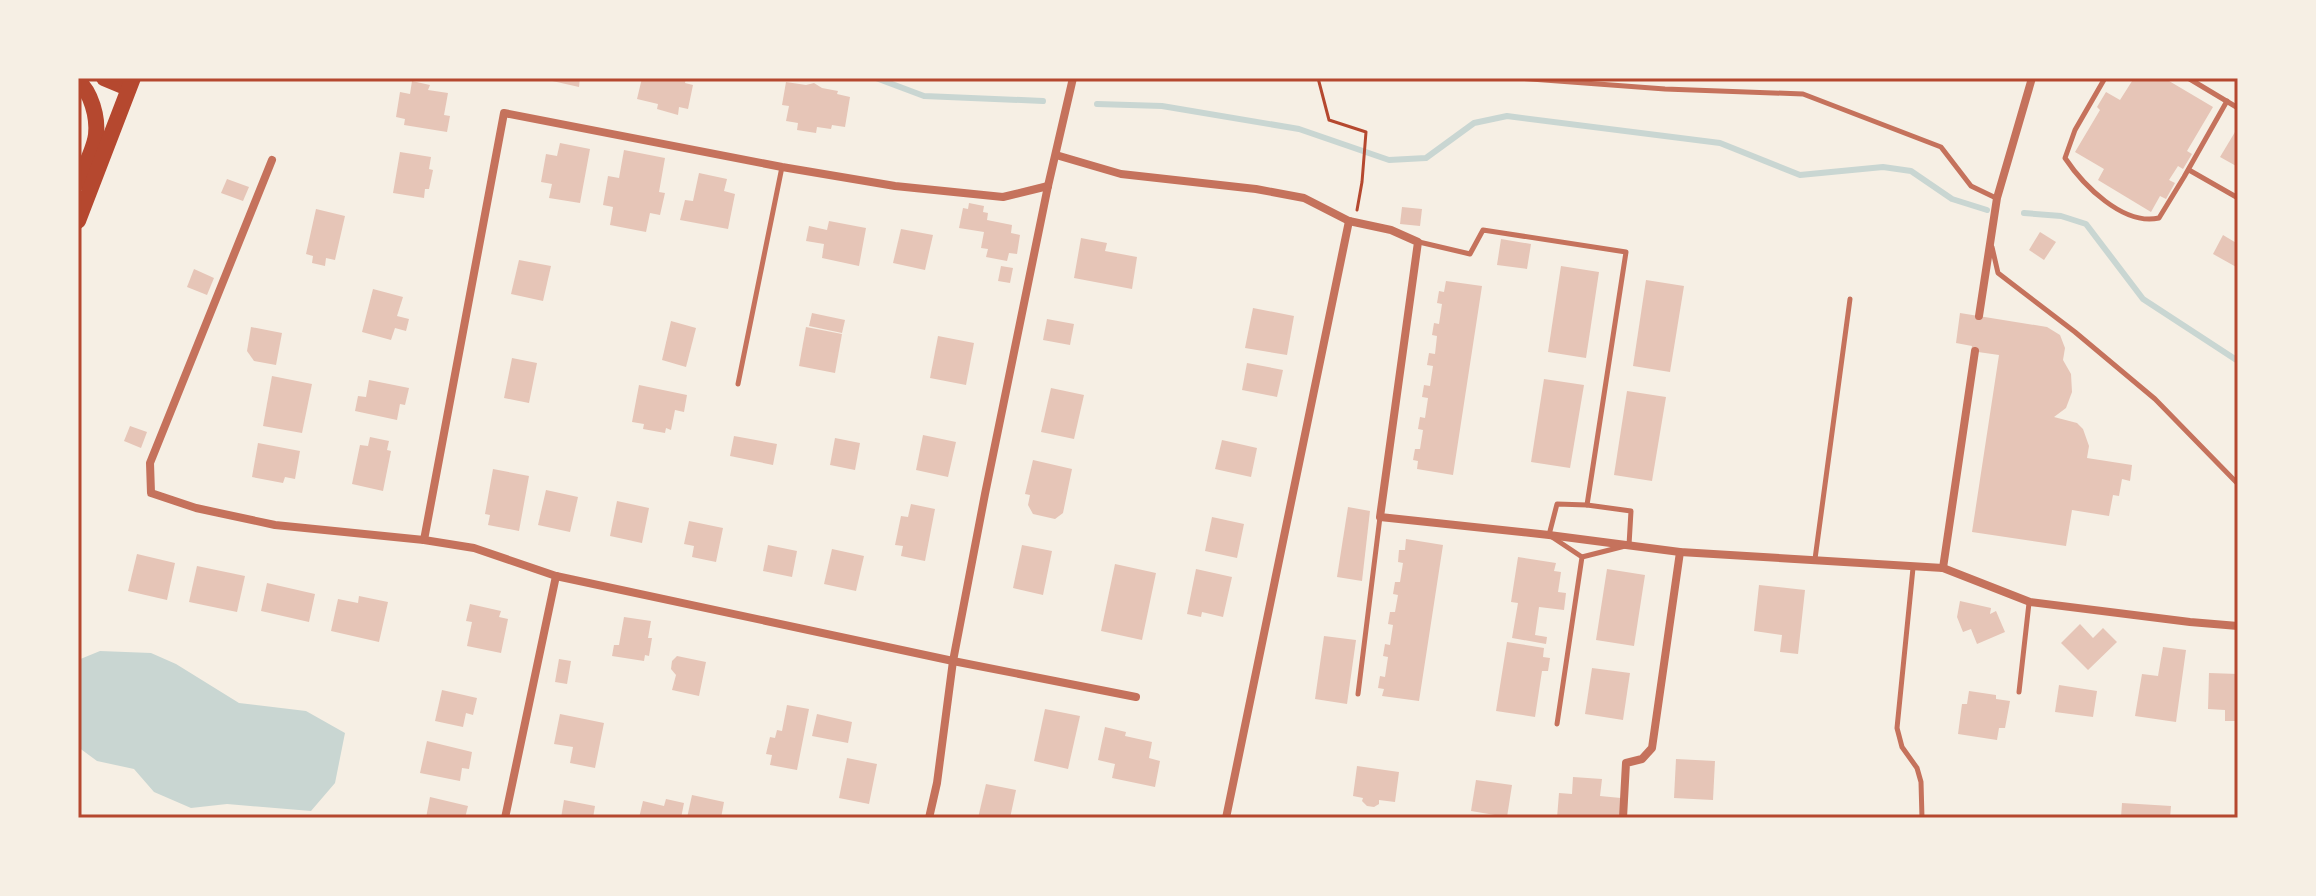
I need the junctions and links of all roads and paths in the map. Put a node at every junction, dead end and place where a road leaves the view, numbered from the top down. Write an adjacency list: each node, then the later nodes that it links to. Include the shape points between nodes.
1 (104, 78): 9 (main road)
2 (1073, 78): 12 (street)
3 (1318, 78): 21 (path, via 1329,120 1366,132)
4 (1518, 78): 18 (lane, via 1803,94 1941,147 1971,186)
5 (2032, 78): 18 (street)
6 (2105, 78): 15 (lane, via 2065,158 2096,196 2135,218 2159,218)
7 (2188, 78): 10 (lane)
8 (78, 81): 16 (main road, via 91,101 96,135)
9 (130, 83): 20 (main road)
10 (2227, 101): 11 (lane); 15 (lane)
11 (2238, 108)
12 (1056, 155): 17 (street); 21 (street, via 1121,174 1304,198)
13 (272, 160): 32 (street, via 150,463 151,493 275,525)
14 (782, 167): 17 (street, via 1003,197); 27 (lane); 32 (street, via 504,113)
15 (2189, 170): 19 (lane)
16 (78, 183)
17 (1048, 186): 42 (street)
18 (1997, 198): 22 (street)
19 (2238, 198)
20 (78, 221)
21 (1351, 222): 23 (street); 49 (street)
22 (1990, 236): 25 (street); 28 (lane, via 1998,273 2155,399)
23 (1418, 242): 29 (lane, via 1470,254 1483,230 1626,252); 30 (street)
24 (1850, 299): 36 (lane)
25 (1979, 316)
26 (1975, 351): 38 (street)
27 (738, 384)
28 (2238, 484)
29 (1587, 505): 31 (lane, via 1557,504); 33 (lane, via 1631,511)
30 (1380, 517): 31 (street); 44 (lane)
31 (1549, 535): 33 (street); 35 (lane)
32 (424, 540): 39 (street, via 474,548)
33 (1629, 545): 34 (street); 35 (lane)
34 (1680, 552): 36 (street); 50 (street, via 1652,748 1642,759 1626,763)
35 (1582, 557): 46 (lane)
36 (1814, 560): 37 (street)
37 (1913, 568): 38 (street); 51 (lane, via 1897,728 1921,782)
38 (1943, 568): 40 (street)
39 (556, 576): 42 (street); 47 (street)
40 (2030, 602): 41 (street); 43 (lane)
41 (2238, 626)
42 (953, 661): 45 (street); 48 (street)
43 (2019, 692)
44 (1358, 694)
45 (1136, 697)
46 (1557, 724)
47 (505, 818)
48 (929, 818)
49 (1226, 818)
50 (1623, 818)
51 (1922, 818)

